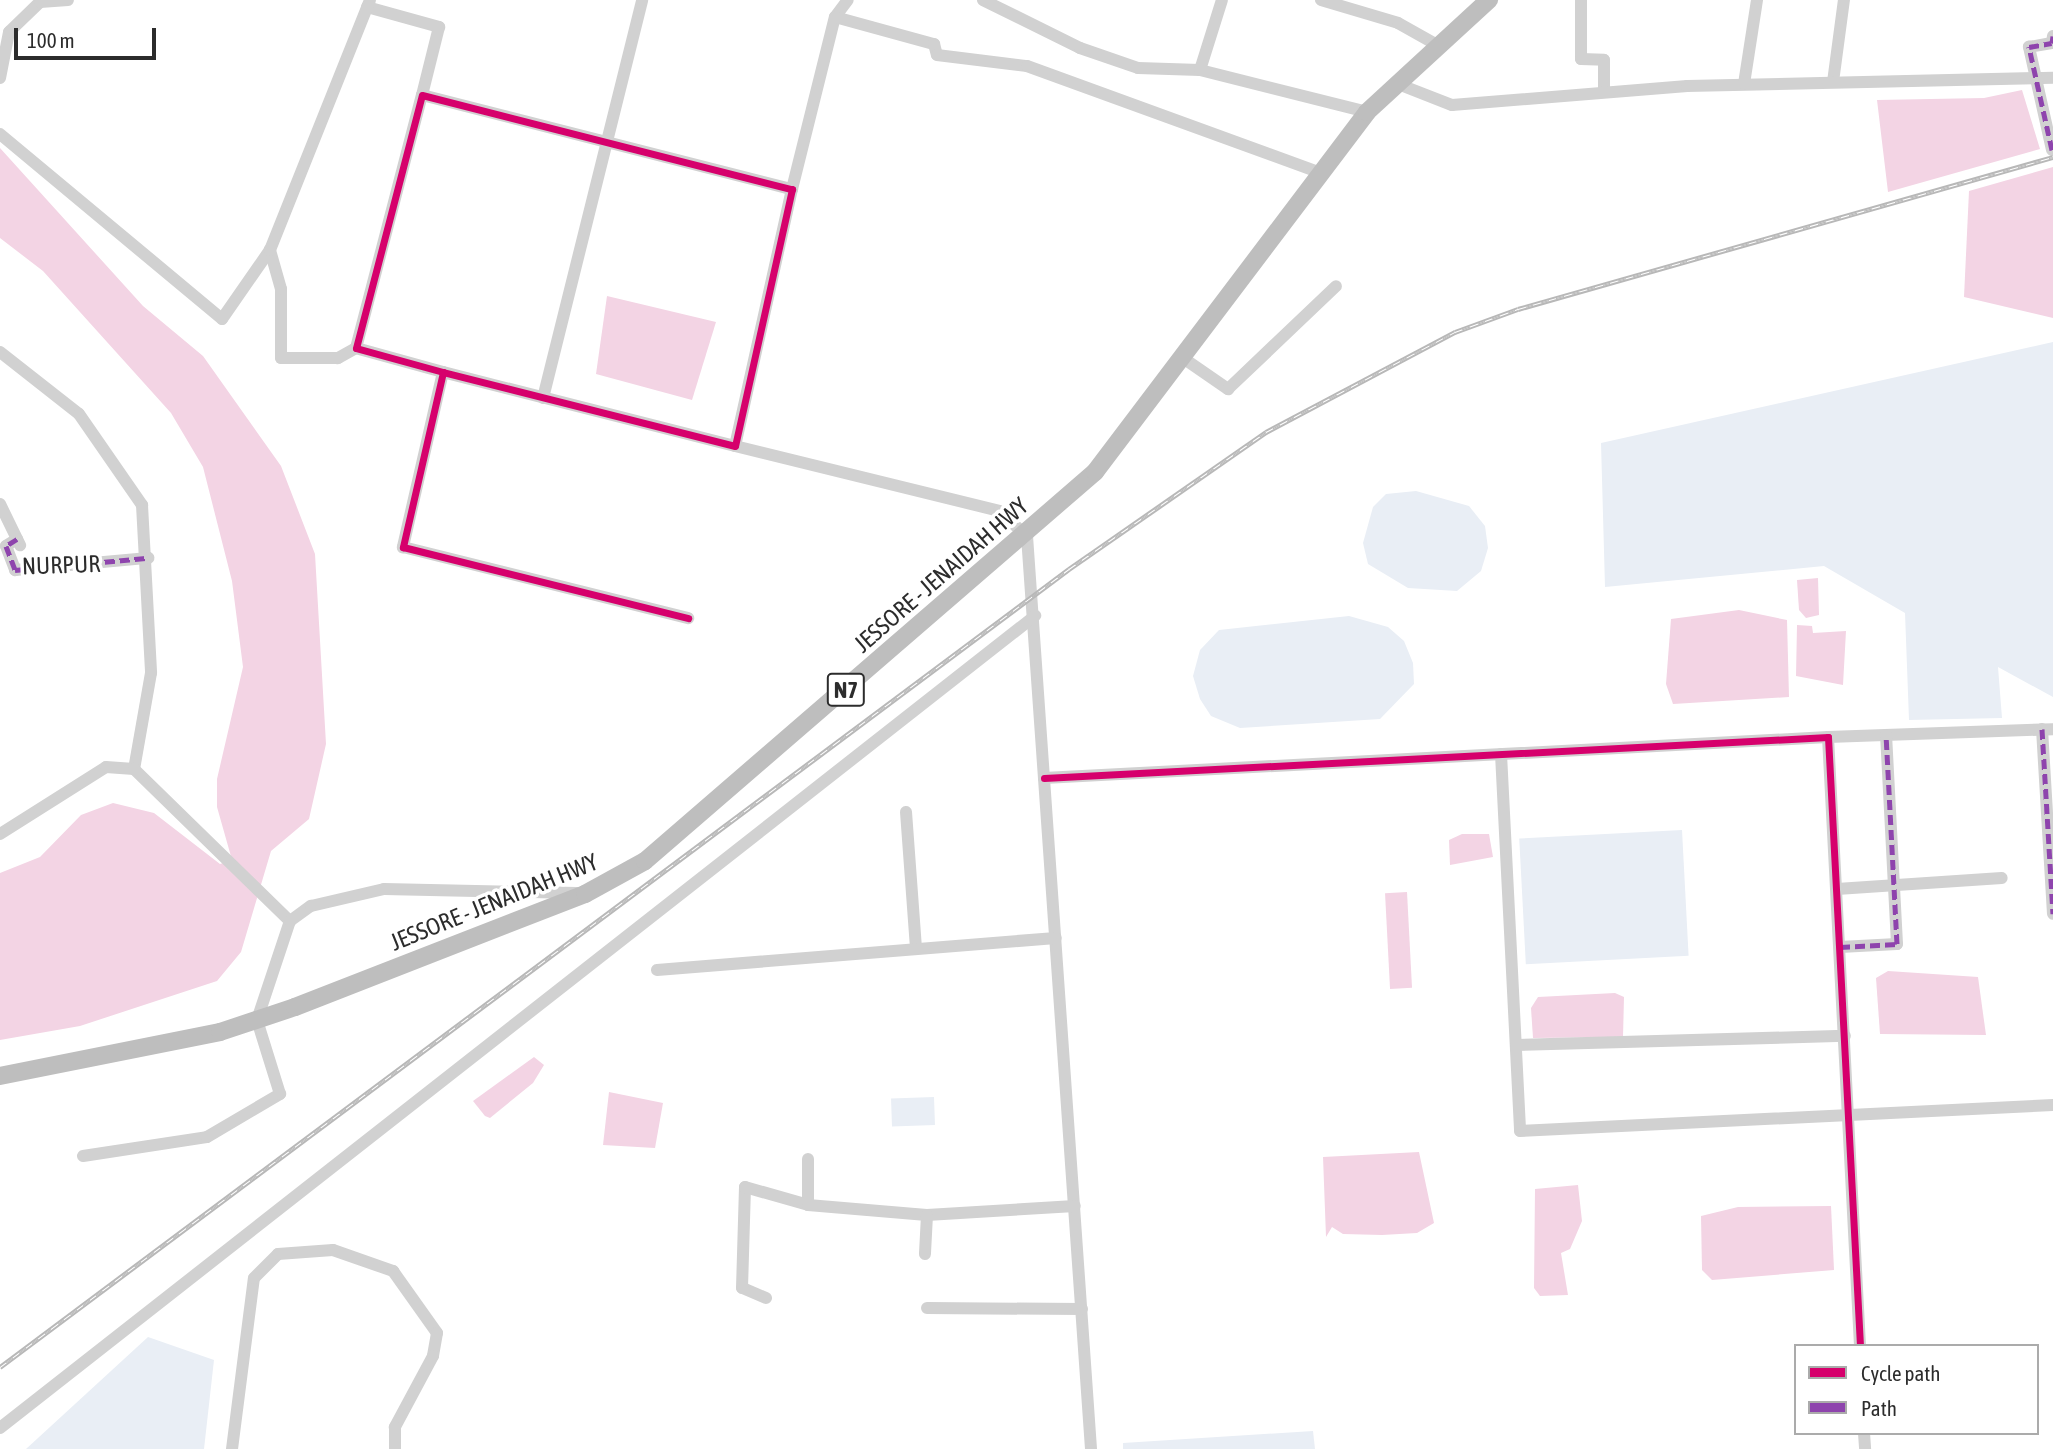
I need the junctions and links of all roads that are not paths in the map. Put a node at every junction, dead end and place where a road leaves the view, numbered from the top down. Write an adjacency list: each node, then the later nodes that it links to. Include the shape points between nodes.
1 (68, 0): 16 (street, via 40,2 9,33)
2 (642, 0): 26 (street)
3 (848, 0): 12 (street)
4 (983, 0): 15 (street, via 1080,48 1138,68)
5 (1222, 0): 15 (street)
6 (1321, 0): 14 (street, via 1398,23)
7 (1489, 0): 14 (highway, JESSORE - JENAIDAH HWY / N7)
8 (1581, 0): 22 (street, via 1581,59 1604,60)
9 (1757, 0): 21 (street)
10 (1844, 0): 19 (street)
11 (368, 4): 23 (street, via 439,27); 30 (street)
12 (835, 17): 28 (street, via 934,44 937,55 1027,66); 29 (street)
13 (2053, 36): 18 (street, via 2052,43 2029,47)
14 (1437, 45): 20 (highway, JESSORE - JENAIDAH HWY / N7)
15 (1200, 70): 24 (street)
16 (0, 78)
17 (2053, 78): 18 (street)
18 (2035, 79): 19 (street); 27 (street)
19 (1833, 82): 21 (street)
20 (1398, 83): 22 (street, via 1452,105); 24 (highway, JESSORE - JENAIDAH HWY / N7)
21 (1744, 84): 22 (street)
22 (1604, 91)
23 (422, 95): 26 (street); 32 (street)
24 (1367, 112): 28 (highway, JESSORE - JENAIDAH HWY / N7)
25 (0, 134): 30 (street, via 222,319)
26 (610, 144): 29 (street); 36 (street)
27 (2052, 150)
28 (1319, 172): 34 (highway, JESSORE - JENAIDAH HWY / N7)
29 (792, 189): 37 (street)
30 (270, 250): 32 (street, via 281,289 281,358 338,358)
31 (1336, 286): 34 (street, via 1228,389)
32 (356, 348): 35 (street)
33 (0, 352): 40 (street, via 79,414 122,469 142,505)
34 (1183, 358): 39 (highway, JESSORE - JENAIDAH HWY / N7, via 1095,472)
35 (443, 372): 36 (street); 42 (street, via 402,547)
36 (543, 398): 37 (street)
37 (735, 446): 39 (street, via 999,511)
38 (0, 504): 40 (street, NURPUR, via 19,542 6,546 15,570)
39 (1027, 536): 41 (street); 55 (highway, JESSORE - JENAIDAH HWY / N7, via 645,861)
40 (148, 558): 47 (street, via 151,673)
41 (1035, 616): 48 (street); 78 (street)
42 (688, 618)
43 (2047, 729): 44 (street); 51 (street)
44 (1886, 735): 45 (street); 53 (street)
45 (1828, 737): 46 (street); 54 (street)
46 (1501, 754): 48 (street); 64 (street)
47 (134, 769): 50 (street, via 106,767); 57 (street)
48 (1044, 778): 58 (street)
49 (906, 812): 60 (street)
50 (0, 834)
51 (2051, 841): 56 (street)
52 (2002, 878): 53 (street)
53 (1894, 885): 54 (street); 59 (street, via 1896,944)
54 (1837, 889): 59 (street)
55 (585, 894): 57 (street, via 384,889 331,898); 62 (highway, JESSORE - JENAIDAH HWY / N7)
56 (2053, 914)
57 (290, 921): 62 (street)
58 (1055, 938): 60 (street); 71 (street)
59 (1840, 947): 63 (street)
60 (916, 949): 61 (street)
61 (657, 970)
62 (257, 1020): 65 (highway, JESSORE - JENAIDAH HWY / N7); 68 (street, via 280,1094 207,1137)
63 (1844, 1036): 64 (street); 67 (street)
64 (1516, 1045): 67 (street, via 1520,1131)
65 (0, 1076)
66 (2053, 1105): 67 (street)
67 (1849, 1115): 77 (street)
68 (83, 1156)
69 (808, 1160): 70 (street)
70 (808, 1205): 72 (street); 74 (street, via 746,1187 742,1288)
71 (1075, 1206): 72 (street); 76 (street)
72 (927, 1215): 73 (street)
73 (925, 1254)
74 (766, 1297)
75 (927, 1308): 76 (street)
76 (1082, 1308): 81 (street)
77 (1860, 1344)
78 (0, 1428)
79 (232, 1449): 80 (street, via 254,1278 278,1254 333,1250 393,1271 437,1333 433,1356 395,1427)
80 (395, 1449)
81 (1091, 1449)

